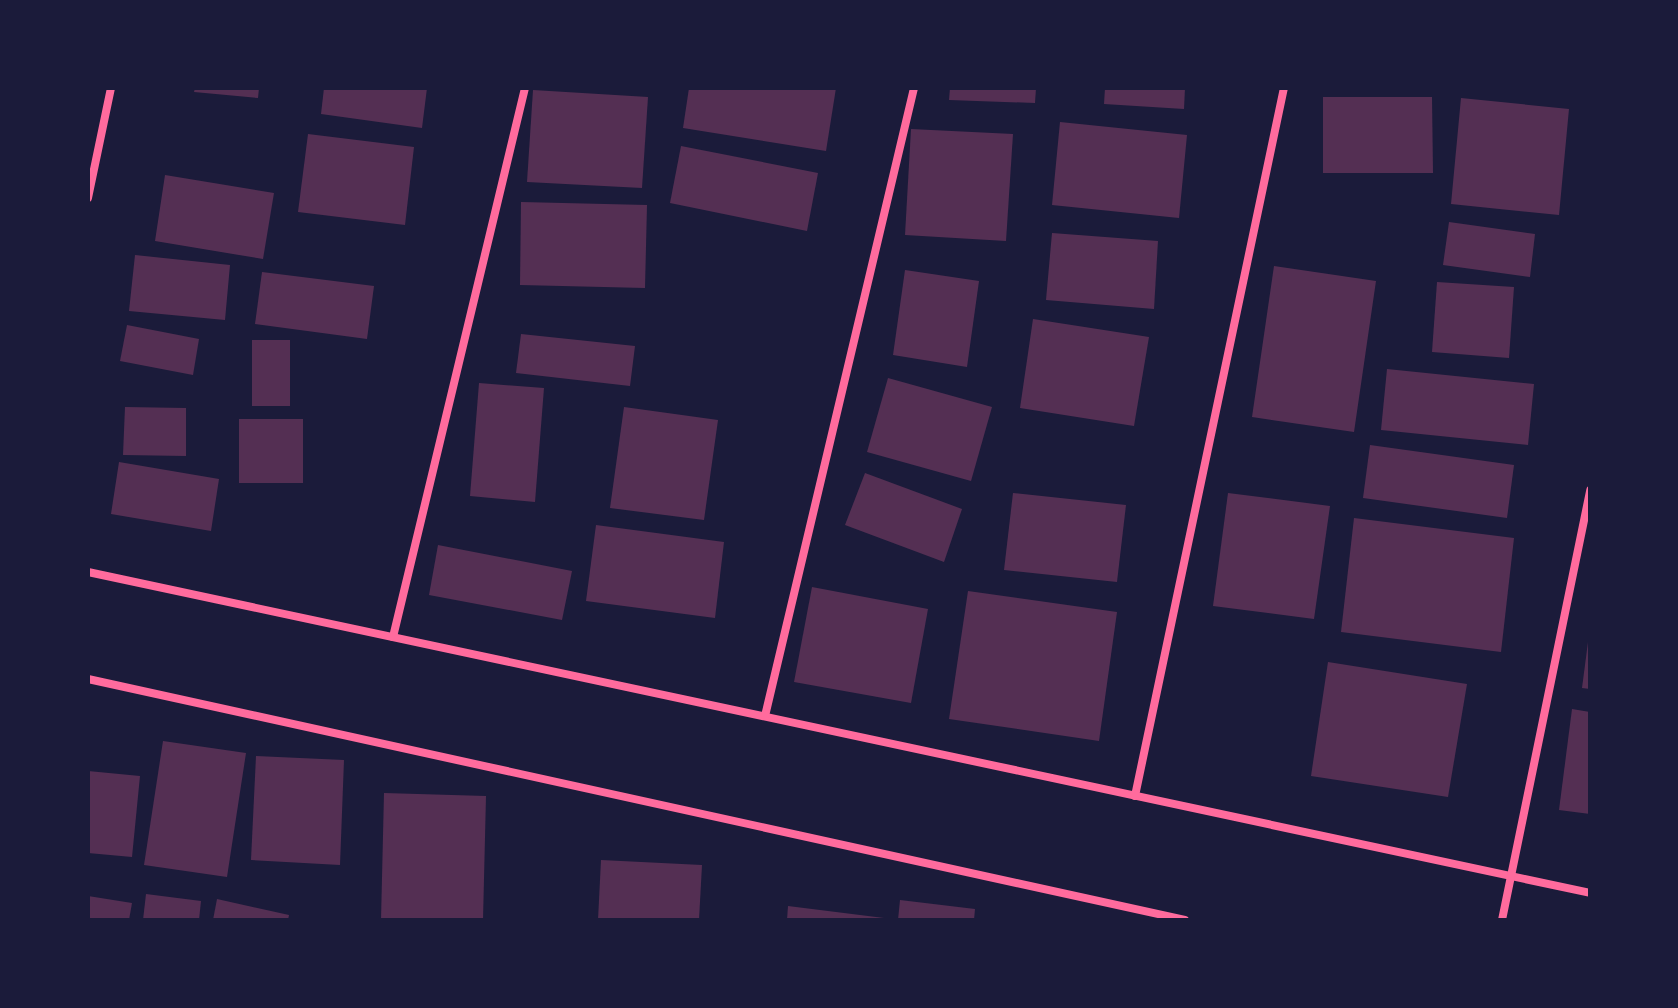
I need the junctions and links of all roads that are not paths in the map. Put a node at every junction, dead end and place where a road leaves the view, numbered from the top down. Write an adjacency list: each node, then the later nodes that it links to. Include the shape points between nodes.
1 (111, 88): 5 (street)
2 (525, 88): 8 (street)
3 (914, 88): 10 (street)
4 (1284, 88): 11 (street)
5 (88, 198)
6 (1590, 490): 12 (street)
7 (88, 572): 8 (street)
8 (393, 637): 10 (street)
9 (88, 679): 14 (street)
10 (765, 716): 11 (street)
11 (1135, 796): 12 (street)
12 (1508, 875): 13 (street); 15 (street)
13 (1590, 893)
14 (1185, 920)
15 (1502, 920)

